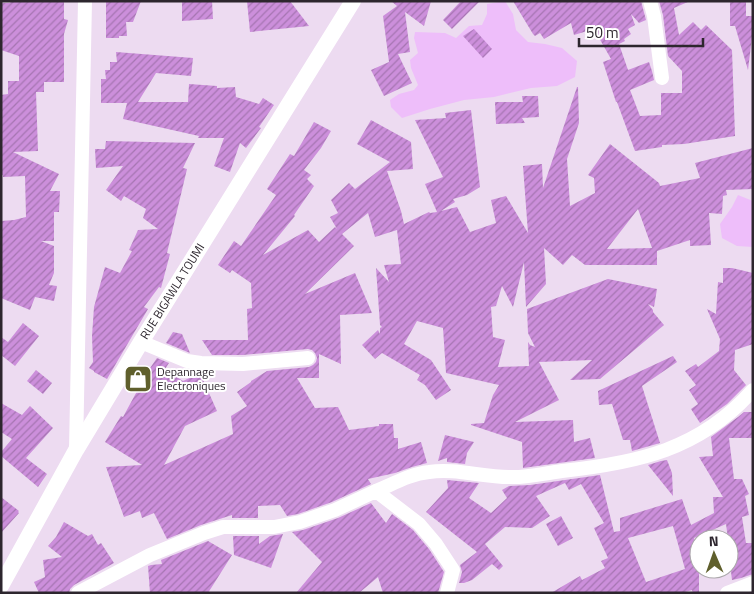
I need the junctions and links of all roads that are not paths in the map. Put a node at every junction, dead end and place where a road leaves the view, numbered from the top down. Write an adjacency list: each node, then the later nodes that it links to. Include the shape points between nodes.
1 (84, 1): 9 (street)
2 (354, 1): 5 (street, RUE BIGAWLA TOUMI)
3 (650, 1): 4 (street)
4 (662, 78)
5 (141, 342): 6 (street, via 187,361 244,364); 9 (street, RUE BIGAWLA TOUMI)
6 (308, 358)
7 (753, 390): 8 (street)
8 (746, 407): 10 (street, via 673,448 636,460 509,478 430,472 411,476)
9 (76, 450): 12 (street, RUE BIGAWLA TOUMI)
10 (376, 492): 13 (street, via 300,522 274,527 223,527 204,533 150,555); 14 (street, via 419,524 436,544 453,570)
11 (753, 583): 15 (street)
12 (1, 586)
13 (78, 593)
14 (447, 593)
15 (727, 593)

